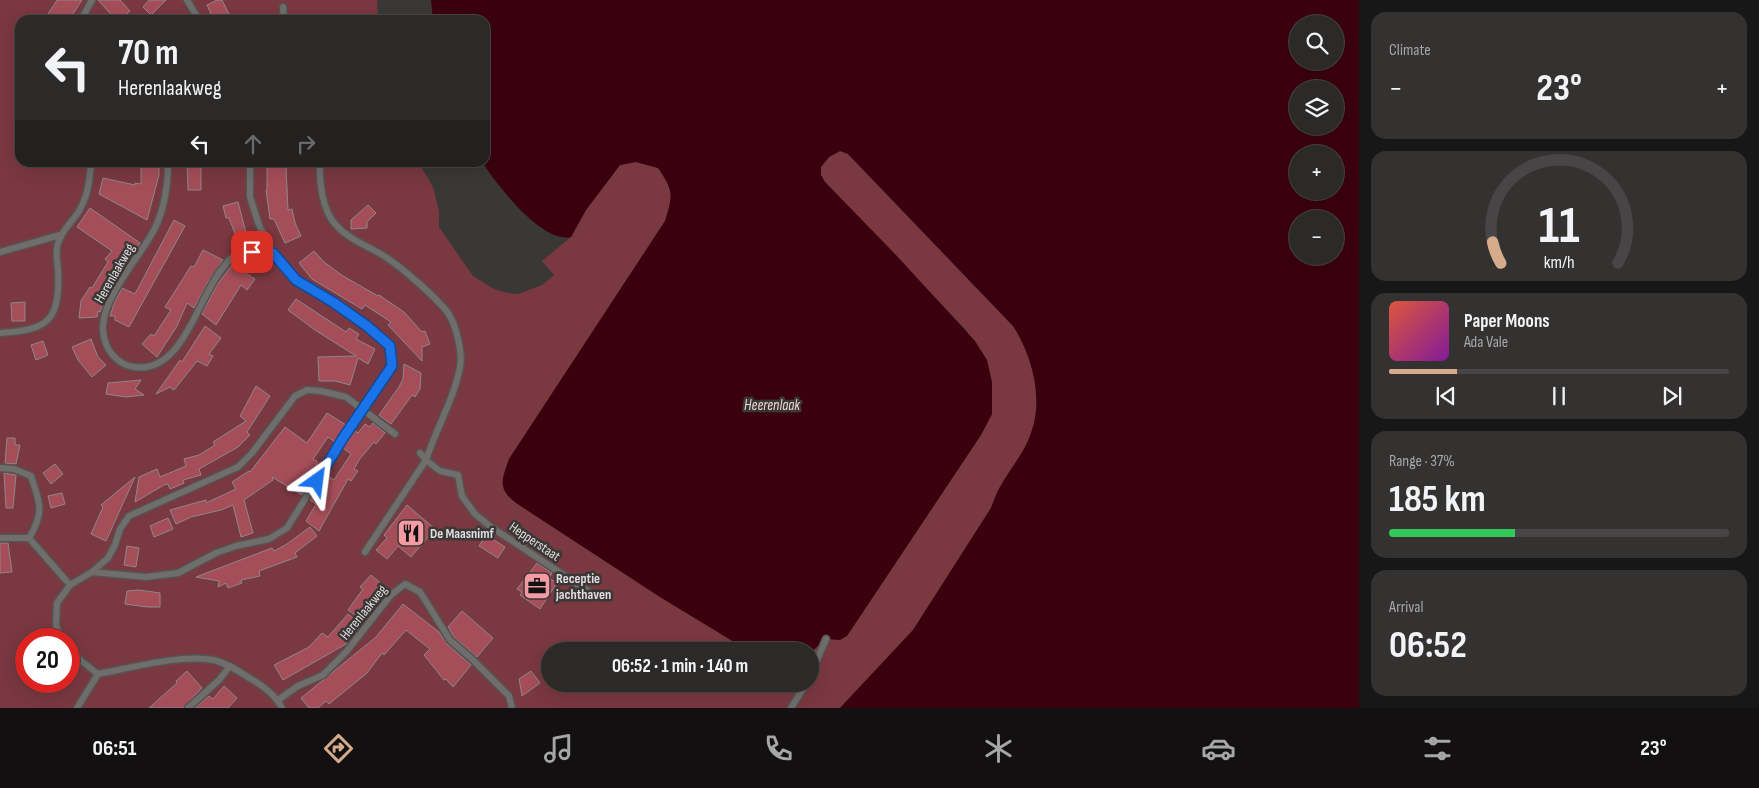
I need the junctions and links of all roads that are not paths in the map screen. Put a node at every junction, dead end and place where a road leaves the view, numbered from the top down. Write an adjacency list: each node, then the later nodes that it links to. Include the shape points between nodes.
1 (92, 0): 4 (lane)
2 (187, 0): 5 (lane)
3 (283, 7): 6 (lane)
4 (84, 15)
5 (197, 15)
6 (284, 15)
7 (90, 167): 11 (lane, via 88,190 79,211)
8 (168, 167): 13 (lane, Herenlaakweg, via 164,203 156,226 103,316 106,345 115,358 130,367 158,365 170,356 189,329 208,290 232,258 252,252)
9 (250, 167): 13 (lane, via 250,197)
10 (320, 167): 18 (lane, via 322,195 333,223 348,237 392,261 428,293 448,313 457,334 460,366 452,396)
11 (60, 235): 12 (lane); 14 (lane, via 56,247 57,300 49,320 35,329)
12 (0, 252)
13 (273, 253): 15 (lane, via 296,280 340,307 390,346 392,366)
14 (0, 333)
15 (362, 409): 16 (lane); 23 (lane, via 287,528 269,539 216,553 178,573 146,577); 23 (lane, via 346,397 321,390 307,390 295,396 252,454 238,467 129,516 108,558)
16 (395, 434)
17 (420, 453): 18 (lane)
18 (426, 460): 22 (lane); 25 (lane, Hepperstaat, via 440,471 458,475 462,496 474,514)
19 (0, 468): 21 (lane, via 14,469 31,476 39,500 39,522)
20 (0, 538): 21 (lane)
21 (29, 538): 24 (lane)
22 (365, 552)
23 (92, 572): 24 (lane)
24 (70, 585): 26 (lane, via 57,603)
25 (594, 595)
26 (57, 628)
27 (826, 639): 28 (lane)
28 (819, 655)
29 (80, 660): 31 (lane)
30 (230, 666): 31 (lane, via 214,660 188,658); 33 (lane); 35 (lane)
31 (98, 674): 34 (lane)
32 (801, 692): 38 (lane)
33 (278, 700): 36 (lane); 37 (lane, Herenlaakweg, via 298,686 323,675 346,652 391,595 405,584 420,592 450,640 509,696)
34 (77, 708)
35 (188, 708)
36 (282, 708)
37 (512, 708)
38 (791, 708)

